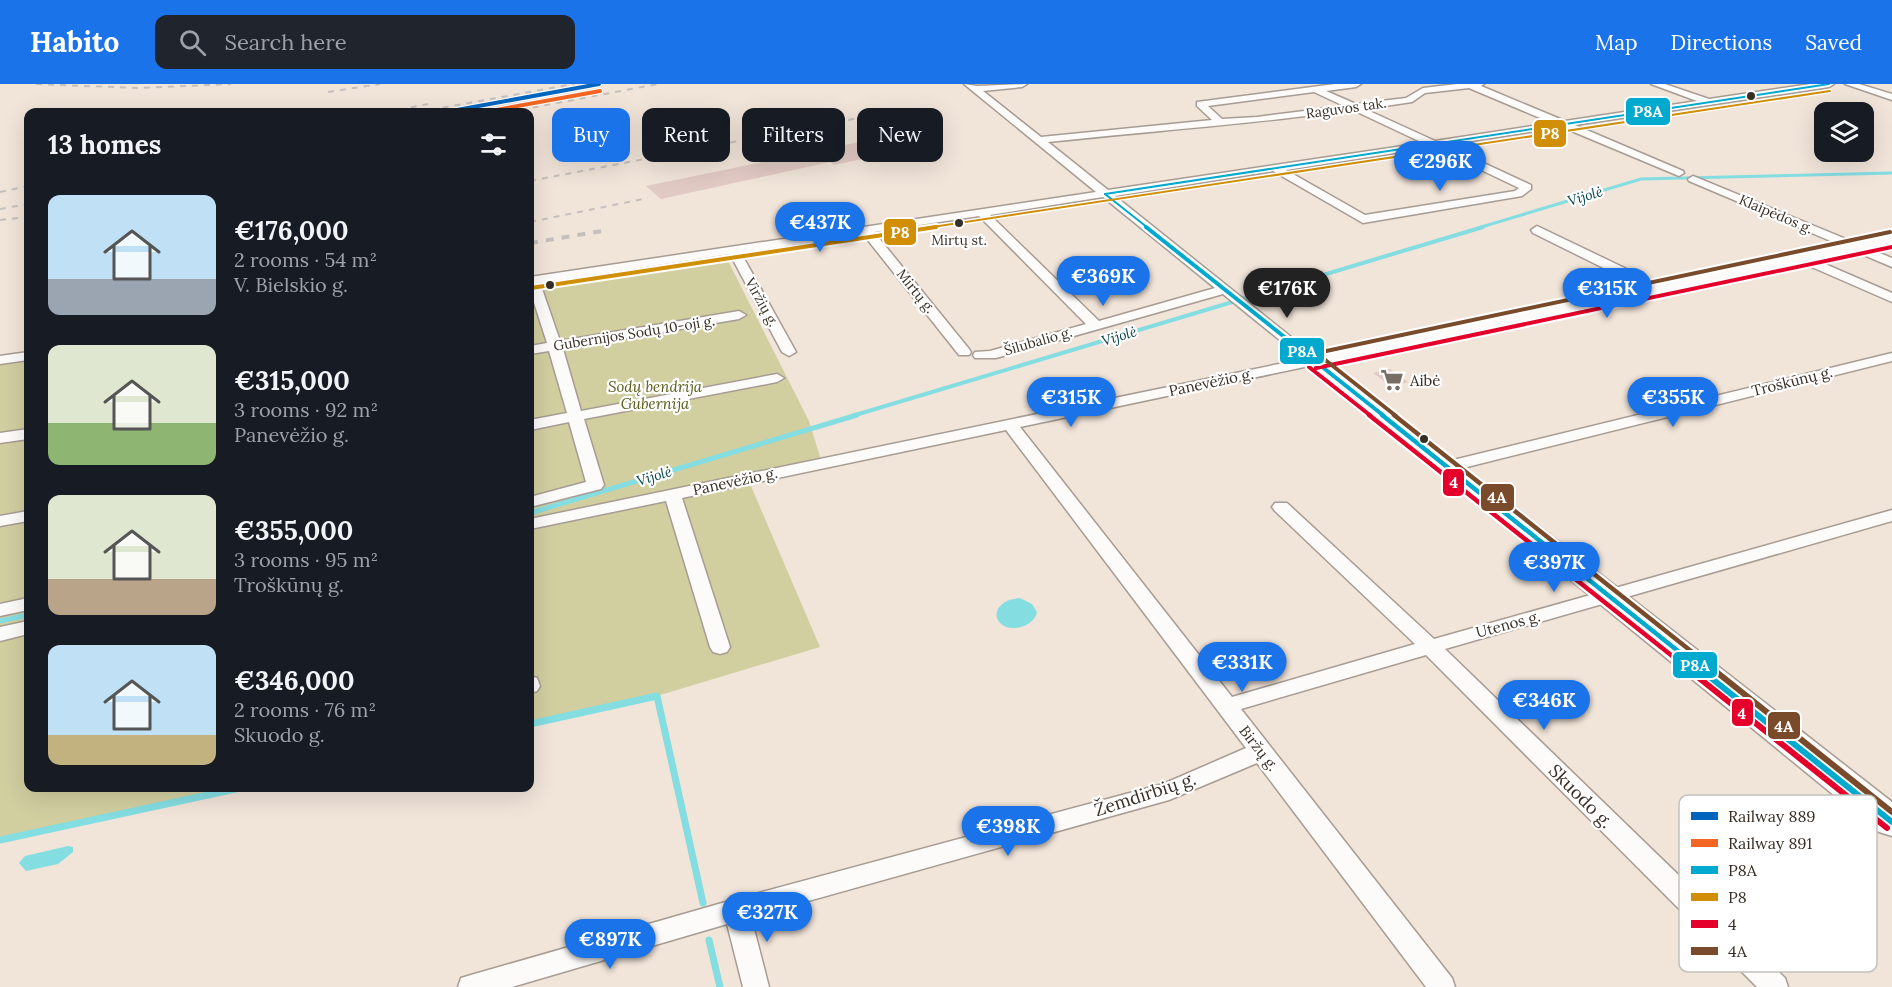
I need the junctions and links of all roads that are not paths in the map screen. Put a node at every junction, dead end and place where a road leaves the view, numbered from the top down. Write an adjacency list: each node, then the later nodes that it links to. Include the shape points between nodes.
1 (1022, 84): 7 (street)
2 (1356, 84): 8 (street, Raguvos tak.)
3 (1473, 84): 11 (street, Raguvos tak., via 1423,91 1409,100); 13 (street)
4 (1656, 84): 10 (street)
5 (1828, 84): 10 (street)
6 (1850, 84): 9 (street)
7 (972, 87): 14 (street)
8 (1315, 89): 11 (street); 12 (street, Raguvos tak., via 1200,104)
9 (1892, 97)
10 (1707, 102): 13 (street)
11 (1355, 107): 12 (street, Raguvos tak.); 15 (street)
12 (1219, 121): 14 (street, Raguvos tak.)
13 (1562, 124): 15 (street); 17 (street)
14 (1039, 140): 19 (street)
15 (1431, 144): 16 (street); 16 (street, via 1527,188 1518,194 1363,219)
16 (1275, 168): 19 (street)
17 (1678, 173)
18 (1693, 179): 24 (street, Klaipėdos g.)
19 (1105, 194): 20 (street); 31 (street)
20 (982, 213): 22 (street); 34 (street)
21 (1537, 230): 30 (street)
22 (867, 231): 25 (street); 38 (street, Mirtų g.)
23 (1892, 239): 24 (street, Panevėžio g.)
24 (1854, 247): 26 (street, Panevėžio g.); 27 (street, Klaipėdos g.)
25 (734, 251): 28 (street); 37 (street, Viržių g.)
26 (1802, 258): 30 (street, Panevėžio g.); 32 (street)
27 (1892, 263)
28 (534, 281)
29 (534, 289): 35 (street)
30 (1658, 289): 43 (street, Panevėžio g.)
31 (1232, 296): 34 (street, Šilubalio g.); 43 (street)
32 (1892, 298)
33 (739, 315): 35 (street, Gubernijos Sodų 10-oji g.)
34 (1095, 325): 39 (street, Šilubalio g.)
35 (555, 346): 36 (street, Gubernijos Sodų 10-oji g.); 45 (street)
36 (534, 349)
37 (789, 352)
38 (964, 352)
39 (985, 355)
40 (24, 357): 42 (street)
41 (1892, 357): 50 (street, Troškūnų g.)
42 (0, 360)
43 (1314, 361): 47 (street, Panevėžio g.); 50 (street)
44 (777, 378): 45 (street)
45 (575, 417): 46 (street); 52 (street, via 595,485)
46 (534, 424)
47 (1010, 424): 51 (street, Panevėžio g.); 65 (street, Biržų g.)
48 (24, 435): 49 (street)
49 (0, 438)
50 (1447, 467): 58 (street)
51 (672, 494): 57 (street, Panevėžio g.); 64 (street)
52 (534, 501)
53 (1281, 507): 63 (street, Skuodo g.)
54 (1892, 515): 58 (street, Utenos g.)
55 (24, 517): 56 (street)
56 (0, 521)
57 (534, 523)
58 (1610, 597): 63 (street, Utenos g.); 67 (street)
59 (24, 605): 60 (street)
60 (0, 610)
61 (24, 629): 62 (street)
62 (0, 634)
63 (1429, 646): 65 (street, Utenos g.); 70 (street, Skuodo g.)
64 (720, 647)
65 (1227, 706): 66 (street, Biržų g.)
66 (1262, 751): 71 (street, Žemdirbių g., via 1169,790); 75 (street, Biržų g.)
67 (1858, 795)
68 (1877, 810): 69 (street)
69 (1892, 822)
70 (1679, 892)
71 (736, 910): 73 (street, Žemdirbių g.); 74 (street)
72 (1760, 972): 76 (street, Skuodo g.)
73 (471, 987)
74 (756, 987)
75 (1442, 987)
76 (1775, 987)

